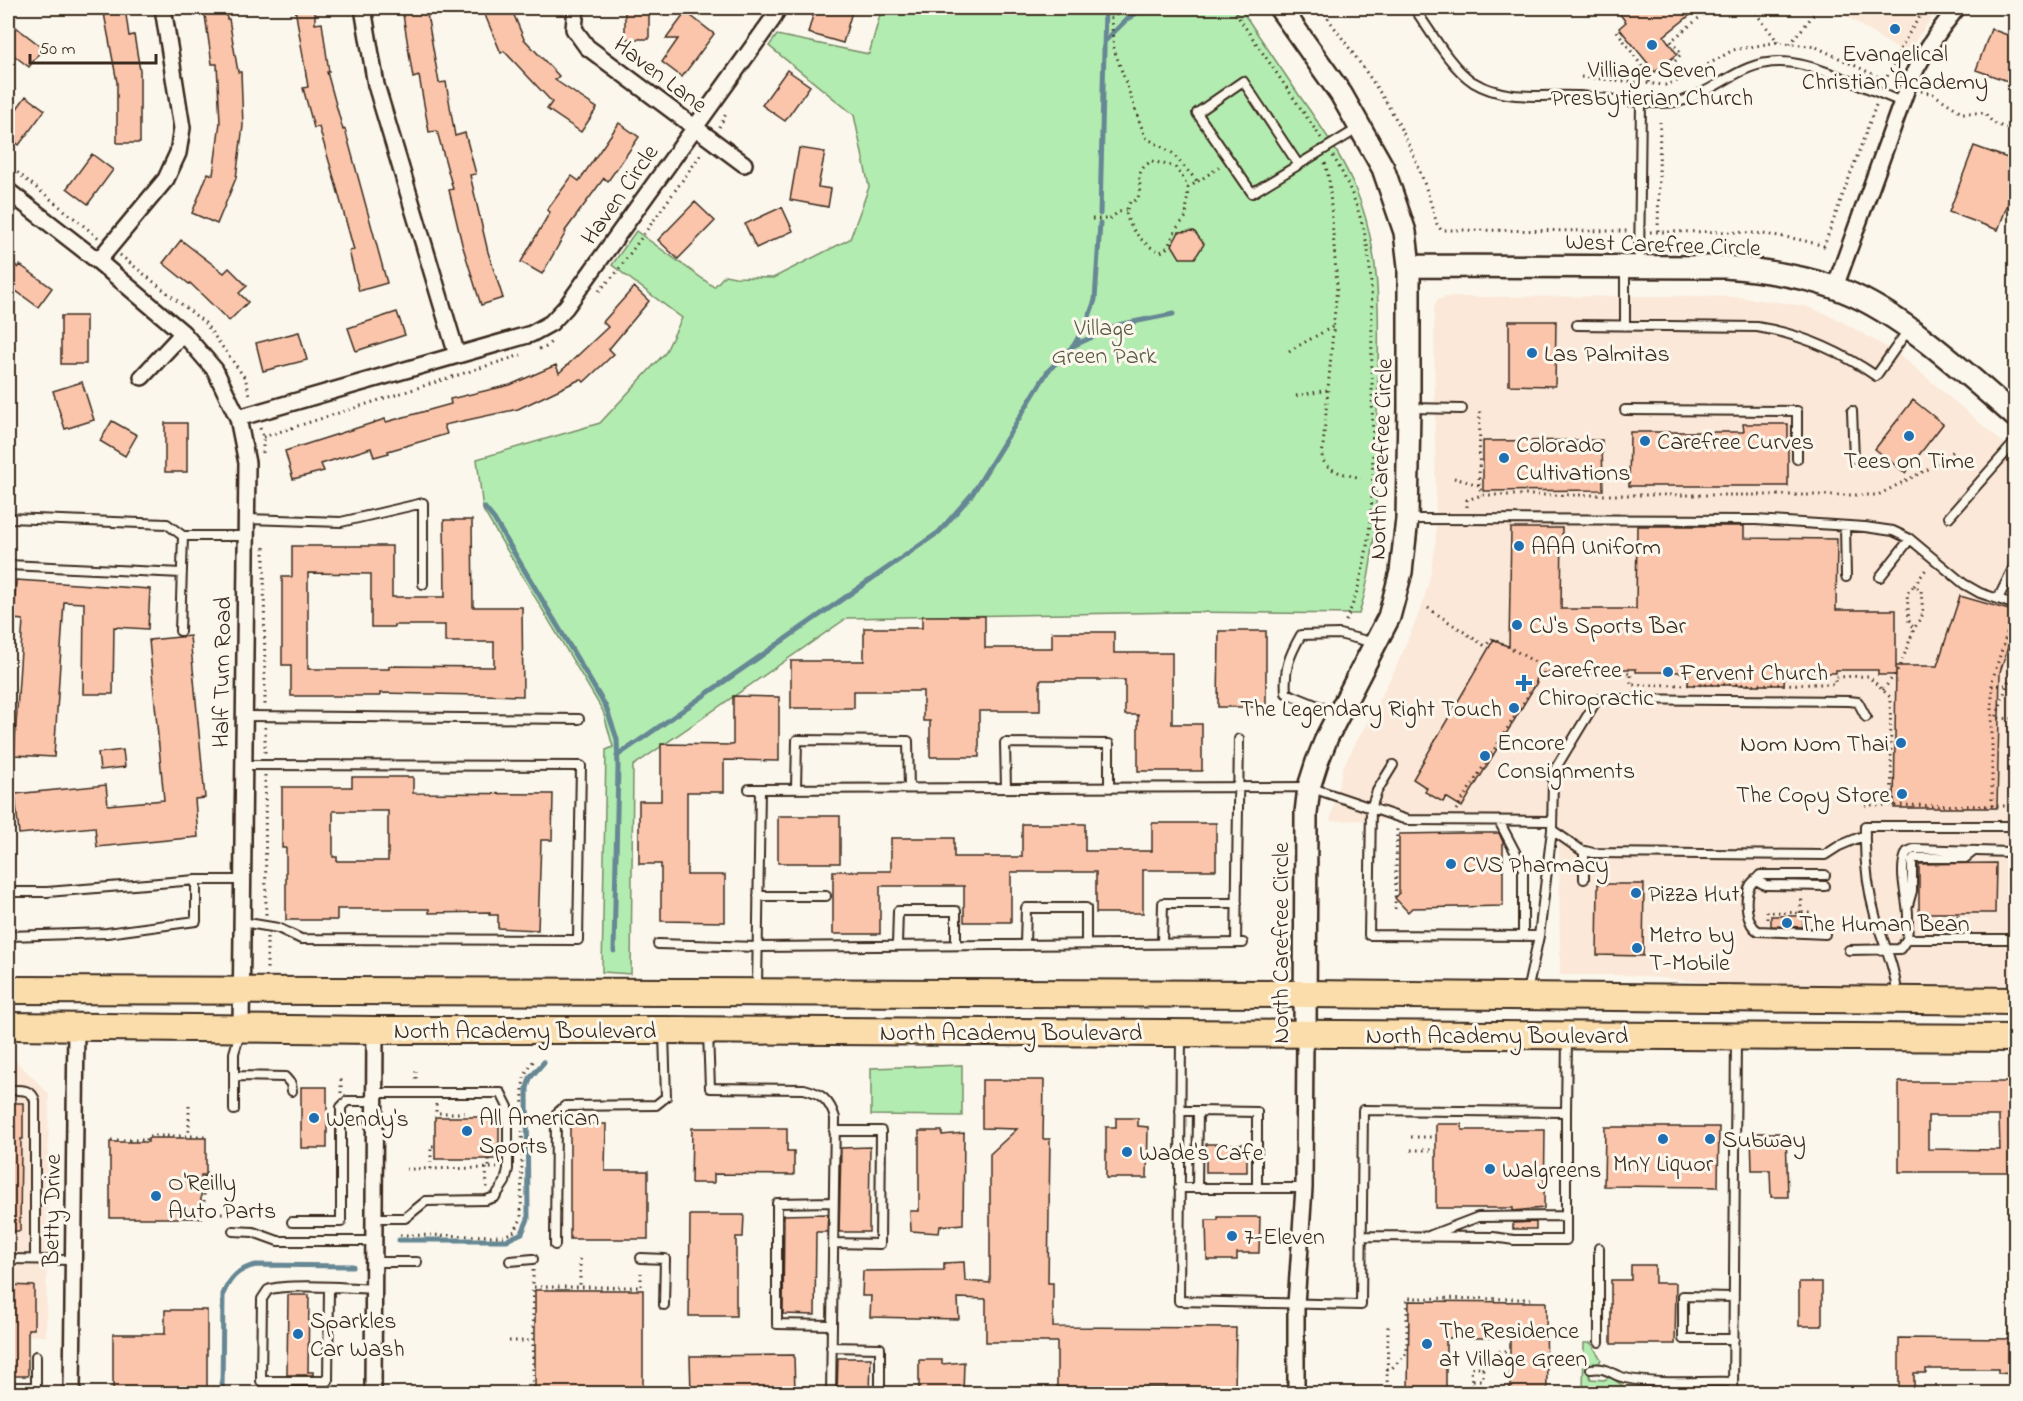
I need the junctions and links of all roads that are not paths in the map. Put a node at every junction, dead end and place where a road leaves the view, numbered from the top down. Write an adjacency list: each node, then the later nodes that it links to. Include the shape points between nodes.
1 (163, 8): 15 (street, via 182,128 178,153 166,179)
2 (363, 8): 23 (street, via 376,86)
3 (576, 8): 11 (street, Haven Lane, via 574,29 587,47)
4 (778, 8): 11 (street, Haven Circle)
5 (1280, 8): 10 (main road, North Carefree Circle)
6 (1414, 8): 9 (lane, via 1460,71 1490,90 1530,97 1577,96)
7 (1957, 8): 8 (street, via 1929,44)
8 (1904, 95): 9 (lane, via 1880,93 1806,65 1782,62 1747,67 1683,100); 18 (street)
9 (1641, 102): 17 (lane, via 1639,231)
10 (1361, 126): 13 (lane); 16 (main road, North Carefree Circle, via 1391,190 1405,232)
11 (694, 127): 12 (street, Haven Lane); 23 (street, Haven Circle, via 566,307 550,323 531,334)
12 (744, 164)
13 (1298, 164): 13 (lane, via 1243,81 1197,113 1252,193)
14 (8, 191): 15 (street, Half Turn Road)
15 (98, 261): 22 (street, Half Turn Road)
16 (1408, 266): 17 (main road, West Carefree Circle); 25 (main road, North Carefree Circle)
17 (1632, 267): 18 (main road, West Carefree Circle, via 1761,270); 20 (lane)
18 (1835, 287): 21 (main road, West Carefree Circle)
19 (1577, 325): 20 (lane)
20 (1624, 326): 21 (lane, via 1758,327 1781,331 1849,358 1876,376)
21 (1909, 329): 29 (main road, West Carefree Circle)
22 (183, 333): 24 (street); 30 (street, Half Turn Road, via 215,370)
23 (457, 355): 30 (street, Haven Circle)
24 (142, 377)
25 (1409, 408): 26 (lane); 37 (main road, North Carefree Circle)
26 (1462, 409)
27 (1624, 410): 33 (lane, via 1797,411)
28 (1852, 411): 32 (lane)
29 (2016, 417)
30 (238, 418): 36 (street, Half Turn Road, via 247,463)
31 (2016, 441): 35 (lane)
32 (1854, 458)
33 (1797, 459)
34 (8, 518): 39 (lane, via 168,524)
35 (1949, 518)
36 (246, 519): 40 (street, Half Turn Road); 47 (lane, via 341,522 423,503)
37 (1407, 519): 38 (lane, via 1756,520); 51 (main road, North Carefree Circle, via 1395,597)
38 (1845, 526): 41 (lane, via 1893,531); 45 (lane)
39 (183, 536): 40 (lane); 44 (lane)
40 (245, 536): 53 (street, Half Turn Road)
41 (1910, 539): 46 (lane); 48 (lane, via 1964,584)
42 (2016, 562): 48 (lane)
43 (8, 565): 44 (lane)
44 (182, 573): 50 (lane)
45 (1846, 576)
46 (1880, 576)
47 (423, 584)
48 (1998, 599): 49 (lane)
49 (2016, 605)
50 (180, 631)
51 (1377, 643): 52 (main road, North Carefree Circle); 52 (lane, via 1339,634 1301,635 1293,650 1284,675 1286,693)
52 (1339, 715): 60 (main road, North Carefree Circle)
53 (243, 716): 55 (lane); 57 (street, Half Turn Road)
54 (1866, 717): 69 (lane, via 1858,702 1850,701 1600,699 1557,766)
55 (579, 719)
56 (1239, 739): 59 (lane)
57 (242, 765): 78 (street, Half Turn Road); 85 (lane, via 581,766 578,940 301,939 278,928)
58 (1393, 765): 67 (lane)
59 (1238, 787): 60 (lane); 63 (lane); 84 (lane)
60 (1309, 787): 67 (lane); 104 (main road, North Carefree Circle)
61 (909, 788): 62 (lane); 66 (lane); 66 (lane, via 908,741 797,740)
62 (1006, 788): 63 (lane); 63 (lane, via 1005,743 1109,744)
63 (1109, 788)
64 (749, 789): 65 (lane)
65 (760, 789): 66 (lane); 82 (lane)
66 (796, 789)
67 (1371, 808): 68 (lane, via 1419,821); 88 (lane, via 1369,935)
68 (1499, 821): 69 (lane); 88 (lane, via 1522,867)
69 (1552, 821): 71 (lane)
70 (2016, 826): 72 (lane, via 1865,826)
71 (1551, 830): 73 (lane); 89 (lane)
72 (1864, 835): 73 (lane, via 1825,855); 100 (lane, via 1870,896)
73 (1584, 851): 76 (lane)
74 (2016, 854): 90 (lane, via 1914,849 1907,852)
75 (1825, 875): 79 (lane, via 1765,874)
76 (1584, 879)
77 (196, 880): 78 (lane); 81 (lane, via 47,892); 87 (lane, via 196,921 107,933)
78 (241, 880): 85 (street, Half Turn Road)
79 (1756, 880): 80 (lane, via 1765,885); 86 (lane, via 1748,890 1748,917 1754,929 1767,933)
80 (1825, 886)
81 (8, 891)
82 (758, 896): 83 (lane); 98 (lane)
83 (826, 896)
84 (1236, 903): 92 (lane, via 1163,903); 92 (lane, via 1239,943)
85 (241, 922): 102 (street, Half Turn Road)
86 (1825, 934)
87 (8, 936)
88 (1522, 936): 89 (lane)
89 (1539, 936): 105 (lane)
90 (1907, 939): 91 (lane); 100 (lane, via 1900,949)
91 (2016, 939)
92 (1162, 943): 96 (lane)
93 (658, 944): 98 (lane)
94 (956, 944): 95 (lane); 97 (lane); 97 (lane, via 956,911 898,911)
95 (1026, 944): 96 (lane); 96 (lane, via 1026,908 1086,908)
96 (1086, 944)
97 (897, 945): 98 (lane)
98 (757, 947): 103 (lane)
99 (1850, 950): 100 (lane)
100 (1887, 950): 106 (lane, via 1897,980)
101 (8, 990): 102 (highway, North Academy Boulevard)
102 (241, 991): 103 (highway, North Academy Boulevard); 110 (street, Half Turn Road)
103 (756, 992): 104 (highway, North Academy Boulevard)
104 (1306, 994): 105 (highway, North Academy Boulevard); 115 (main road, North Carefree Circle)
105 (1526, 997): 106 (highway, North Academy Boulevard)
106 (1897, 1000): 107 (highway, North Academy Boulevard)
107 (2016, 1001)
108 (8, 1026): 109 (highway, North Academy Boulevard)
109 (75, 1026): 110 (highway, North Academy Boulevard); 147 (street, Betty Drive)
110 (241, 1029): 111 (highway, North Academy Boulevard); 119 (lane, via 234,1053)
111 (375, 1030): 112 (highway, North Academy Boulevard); 122 (street)
112 (663, 1030): 113 (highway, North Academy Boulevard); 141 (lane, via 666,1097 656,1105 565,1106 556,1114)
113 (708, 1030): 114 (highway, North Academy Boulevard); 127 (lane, via 710,1088 816,1092 831,1107)
114 (1181, 1033): 115 (highway, North Academy Boulevard); 124 (lane)
115 (1305, 1034): 116 (highway, North Academy Boulevard); 131 (street, North Carefree Circle)
116 (1567, 1035): 117 (highway, North Academy Boulevard); 126 (lane)
117 (1736, 1037): 118 (highway, North Academy Boulevard); 153 (lane)
118 (2016, 1038)
119 (234, 1076): 121 (lane, via 285,1077); 123 (lane)
120 (8, 1090): 145 (lane, via 27,1091 35,1101)
121 (292, 1091)
122 (375, 1097): 134 (street); 134 (lane, via 501,1093 508,1107 508,1169 500,1192 490,1200 426,1201 405,1218); 135 (lane, via 347,1101 341,1107 341,1222)
123 (234, 1110)
124 (1180, 1111): 125 (lane); 129 (lane)
125 (1198, 1111): 128 (lane); 130 (lane, via 1257,1112)
126 (1566, 1112): 133 (lane); 137 (lane, via 1363,1110)
127 (834, 1131): 132 (lane); 140 (lane, via 881,1131 880,1244)
128 (1197, 1187): 129 (lane); 130 (lane)
129 (1179, 1188): 154 (lane, via 1179,1301)
130 (1257, 1188): 131 (lane)
131 (1304, 1188): 154 (street, North Carefree Circle)
132 (833, 1202): 140 (lane); 156 (lane, via 777,1203 777,1324)
133 (1566, 1216): 138 (lane, via 1478,1217); 138 (lane, via 1566,1240)
134 (374, 1218): 139 (street)
135 (292, 1222)
136 (233, 1232): 139 (lane, via 253,1232 278,1241)
137 (1361, 1236): 138 (lane); 154 (lane, via 1360,1305)
138 (1427, 1237)
139 (374, 1241): 149 (street)
140 (833, 1243): 156 (lane)
141 (555, 1245)
142 (1599, 1248): 158 (lane)
143 (641, 1258): 155 (lane, via 664,1259)
144 (8, 1259): 145 (lane)
145 (35, 1259): 147 (lane)
146 (534, 1259): 148 (lane)
147 (73, 1260): 165 (street, Betty Drive)
148 (510, 1261)
149 (374, 1262): 150 (lane); 152 (street)
150 (417, 1262)
151 (329, 1288): 151 (lane, via 278,1288 264,1294 261,1381 328,1381); 152 (lane)
152 (374, 1288): 166 (street)
153 (1734, 1297): 157 (lane); 157 (lane, via 1683,1296 1683,1339)
154 (1296, 1304): 169 (street, North Carefree Circle)
155 (664, 1305)
156 (831, 1325): 159 (lane)
157 (1734, 1339): 162 (lane)
158 (1599, 1342)
159 (831, 1347): 167 (lane); 168 (lane, via 880,1348)
160 (36, 1356): 164 (lane)
161 (1591, 1369): 162 (lane, via 1605,1368 1635,1380)
162 (1733, 1382): 170 (lane)
163 (8, 1386): 164 (lane)
164 (36, 1390)
165 (72, 1394)
166 (373, 1394)
167 (831, 1394)
168 (880, 1394)
169 (1296, 1394)
170 (1733, 1394)

